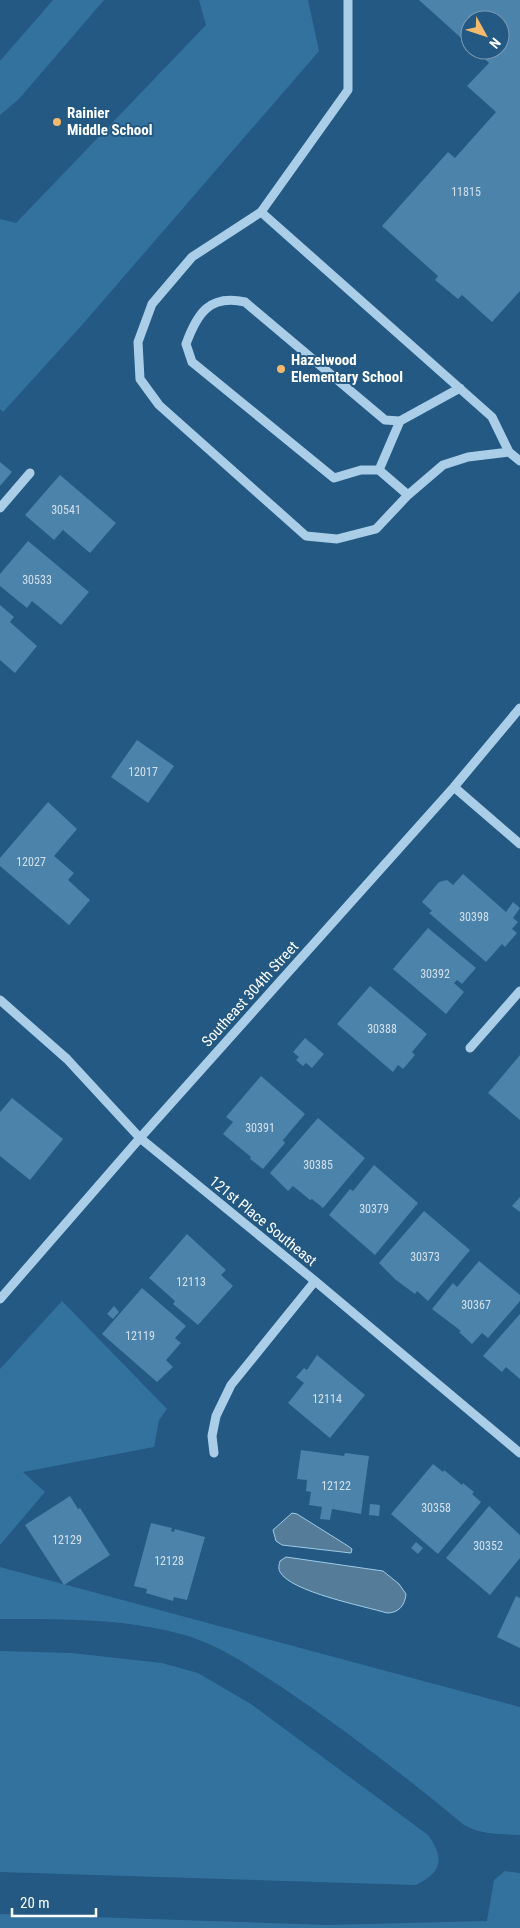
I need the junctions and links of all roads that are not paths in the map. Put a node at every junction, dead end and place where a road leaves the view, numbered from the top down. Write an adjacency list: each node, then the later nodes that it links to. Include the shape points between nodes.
1 (348, 0): 2 (street, via 348,90)
2 (261, 212): 3 (street); 9 (street, via 192,257 152,304 138,342 140,379 167,413 306,536 337,539 376,529)
3 (460, 388): 4 (street); 5 (street, via 492,417)
4 (400, 421): 7 (street); 7 (street, via 385,420 245,302 230,299 211,303 194,323 186,344 192,362 334,478 361,470)
5 (509, 452): 6 (street); 9 (street, via 468,457 443,465)
6 (520, 462)
7 (379, 470): 9 (street)
8 (30, 473): 10 (street)
9 (408, 495)
10 (0, 508)
11 (520, 708): 12 (street, Southeast 304th Street)
12 (454, 787): 13 (street); 17 (street, Southeast 304th Street)
13 (520, 844)
14 (520, 991): 16 (street)
15 (0, 1000): 17 (street, 121st Place Southeast, via 67,1059)
16 (470, 1048)
17 (140, 1138): 18 (street, 121st Place Southeast); 19 (street, Southeast 304th Street)
18 (315, 1281): 20 (street, via 231,1385 216,1416 212,1436); 21 (street, 121st Place Southeast)
19 (0, 1298)
20 (214, 1453)
21 (520, 1453)

